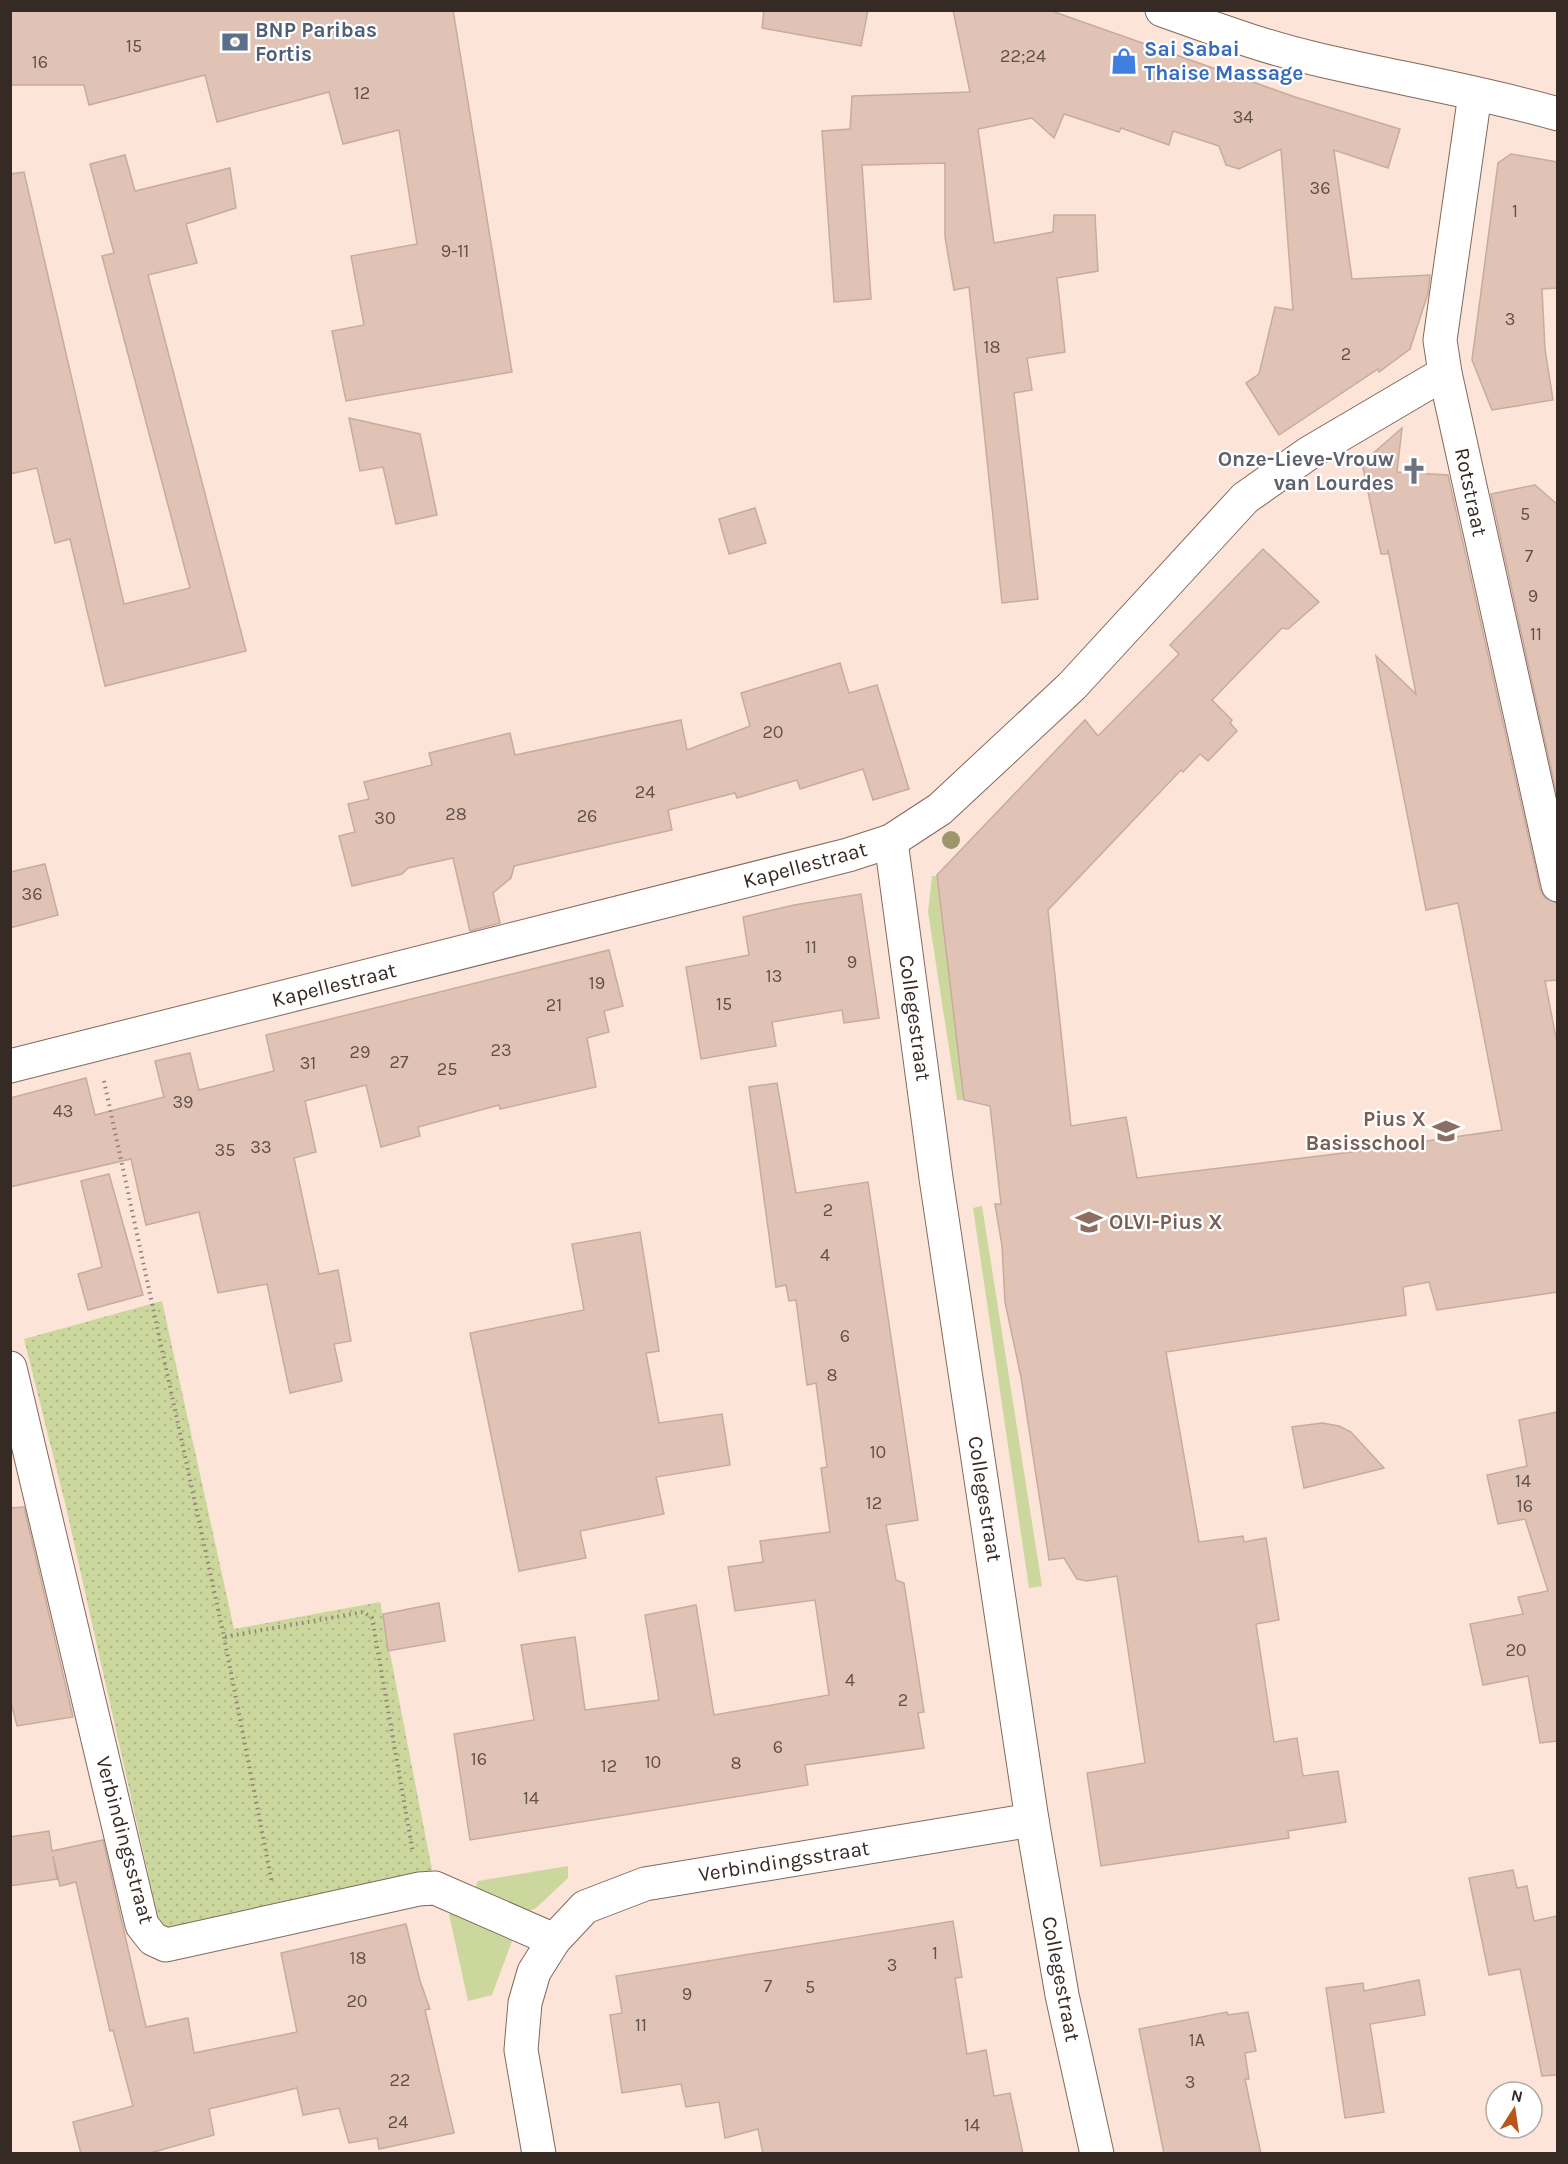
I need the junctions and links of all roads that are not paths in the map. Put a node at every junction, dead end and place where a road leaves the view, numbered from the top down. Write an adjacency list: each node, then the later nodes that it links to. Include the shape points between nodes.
1 (1162, 10): 2 (street, via 1316,59)
2 (1475, 94): 3 (street); 4 (street, Rotstraat, via 1440,340)
3 (1557, 114)
4 (1445, 372): 5 (street, Kapellestraat, via 1309,453 1245,498 1072,686 940,808); 6 (street, Rotstraat)
5 (891, 841): 7 (street, Kapellestraat, via 803,867); 9 (street, Collegestraat, via 936,1178)
6 (1557, 885)
7 (10, 1066)
8 (10, 1368): 10 (street, Verbindingsstraat, via 142,1925 153,1939 166,1945 435,1888)
9 (1032, 1820): 10 (street, Verbindingsstraat, via 645,1884 585,1907); 12 (street, Collegestraat, via 1062,1995)
10 (554, 1940): 11 (street, Verbindingsstraat, via 534,1972 525,2003 521,2050)
11 (538, 2154)
12 (1097, 2154)

